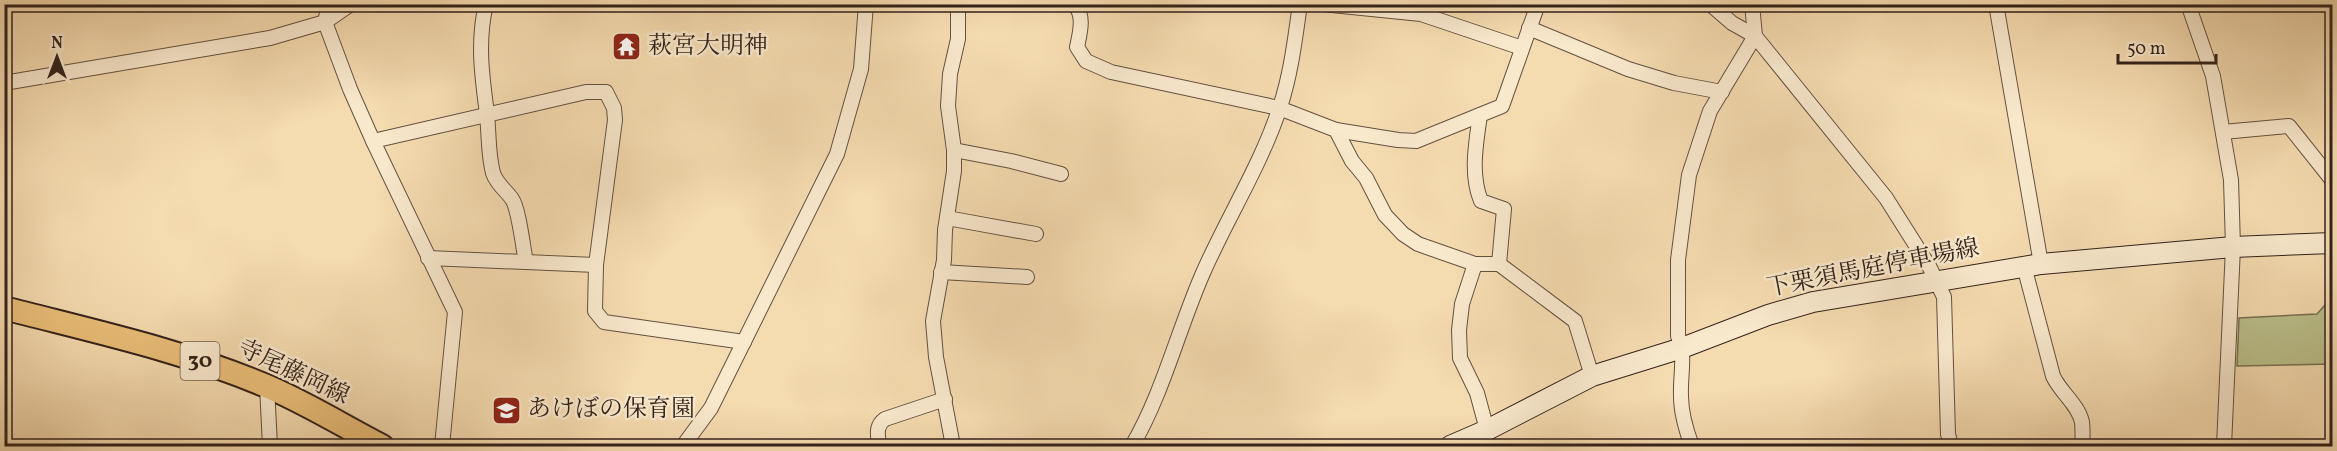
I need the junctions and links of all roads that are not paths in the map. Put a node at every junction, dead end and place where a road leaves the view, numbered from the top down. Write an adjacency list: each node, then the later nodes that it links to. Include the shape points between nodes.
1 (329, 4): 14 (street)
2 (351, 4): 14 (street)
3 (486, 4): 21 (street, via 481,26 480,72)
4 (866, 4): 43 (street, via 861,69 837,154)
5 (958, 4): 26 (street, via 958,39 948,106)
6 (1074, 4): 20 (street, via 1081,27 1077,47 1086,61 1111,72)
7 (1300, 4): 20 (street, via 1290,71)
8 (1322, 4): 17 (street, via 1421,15)
9 (1538, 4): 15 (street)
10 (1710, 4): 16 (street)
11 (1752, 4): 16 (street)
12 (1996, 4): 38 (street)
13 (2188, 4): 24 (street, via 2212,76)
14 (325, 22): 18 (street, via 270,38); 25 (street)
15 (1529, 28): 17 (street); 19 (street, via 1628,69)
16 (1755, 36): 19 (street); 41 (street, via 1886,198)
17 (1522, 48): 22 (street, via 1502,106)
18 (4, 82)
19 (1722, 92): 44 (street, via 1710,111 1689,175 1678,260 1678,336)
20 (1279, 108): 23 (street); 55 (street, via 1203,273 1161,384)
21 (487, 115): 25 (street); 34 (street, via 494,176 513,200); 37 (street, via 586,92 606,92 615,120)
22 (1480, 115): 23 (street, via 1416,141); 36 (street, via 1477,189 1481,201 1504,209)
23 (1336, 130): 35 (street, via 1385,215 1403,234 1418,244)
24 (2223, 132): 28 (street, via 2289,126); 32 (street, via 2231,180)
25 (373, 141): 33 (street)
26 (954, 150): 27 (street); 29 (street)
27 (1061, 174)
28 (2332, 180)
29 (947, 218): 30 (street); 39 (street)
30 (1036, 234)
31 (2332, 243): 32 (main road, 下栗須馬庭停車場線)
32 (2233, 247): 38 (main road, 下栗須馬庭停車場線); 60 (street)
33 (428, 258): 34 (street); 51 (street, via 455,312)
34 (526, 262): 37 (street)
35 (1475, 264): 36 (street); 48 (street, via 1462,304 1460,358 1477,393)
36 (1499, 264): 45 (street, via 1575,321)
37 (596, 265): 43 (street, via 595,311 604,322)
38 (2032, 265): 41 (main road, 下栗須馬庭停車場線); 59 (street, via 2053,376 2078,410)
39 (942, 272): 40 (street); 47 (street, via 933,321)
40 (1027, 277)
41 (1937, 280): 44 (main road, 下栗須馬庭停車場線, via 1813,302); 58 (street, via 1944,297)
42 (4, 308): 46 (main road, 寺尾藤岡線 / 30, via 162,349)
43 (744, 342): 52 (street, via 711,408)
44 (1682, 348): 45 (main road, 下栗須馬庭停車場線); 57 (street, via 1681,399 1684,426)
45 (1592, 376): 48 (main road, 下栗須馬庭停車場線)
46 (267, 386): 49 (street); 50 (main road, 寺尾藤岡線 / 30)
47 (945, 399): 53 (street, via 879,423); 54 (street)
48 (1487, 430): 56 (main road, 下栗須馬庭停車場線)
49 (270, 447)
50 (382, 447)
51 (442, 447)
52 (683, 447)
53 (879, 447)
54 (953, 447)
55 (1132, 447)
56 (1450, 447)
57 (1692, 447)
58 (1951, 447)
59 (2082, 447)
60 (2224, 447)

